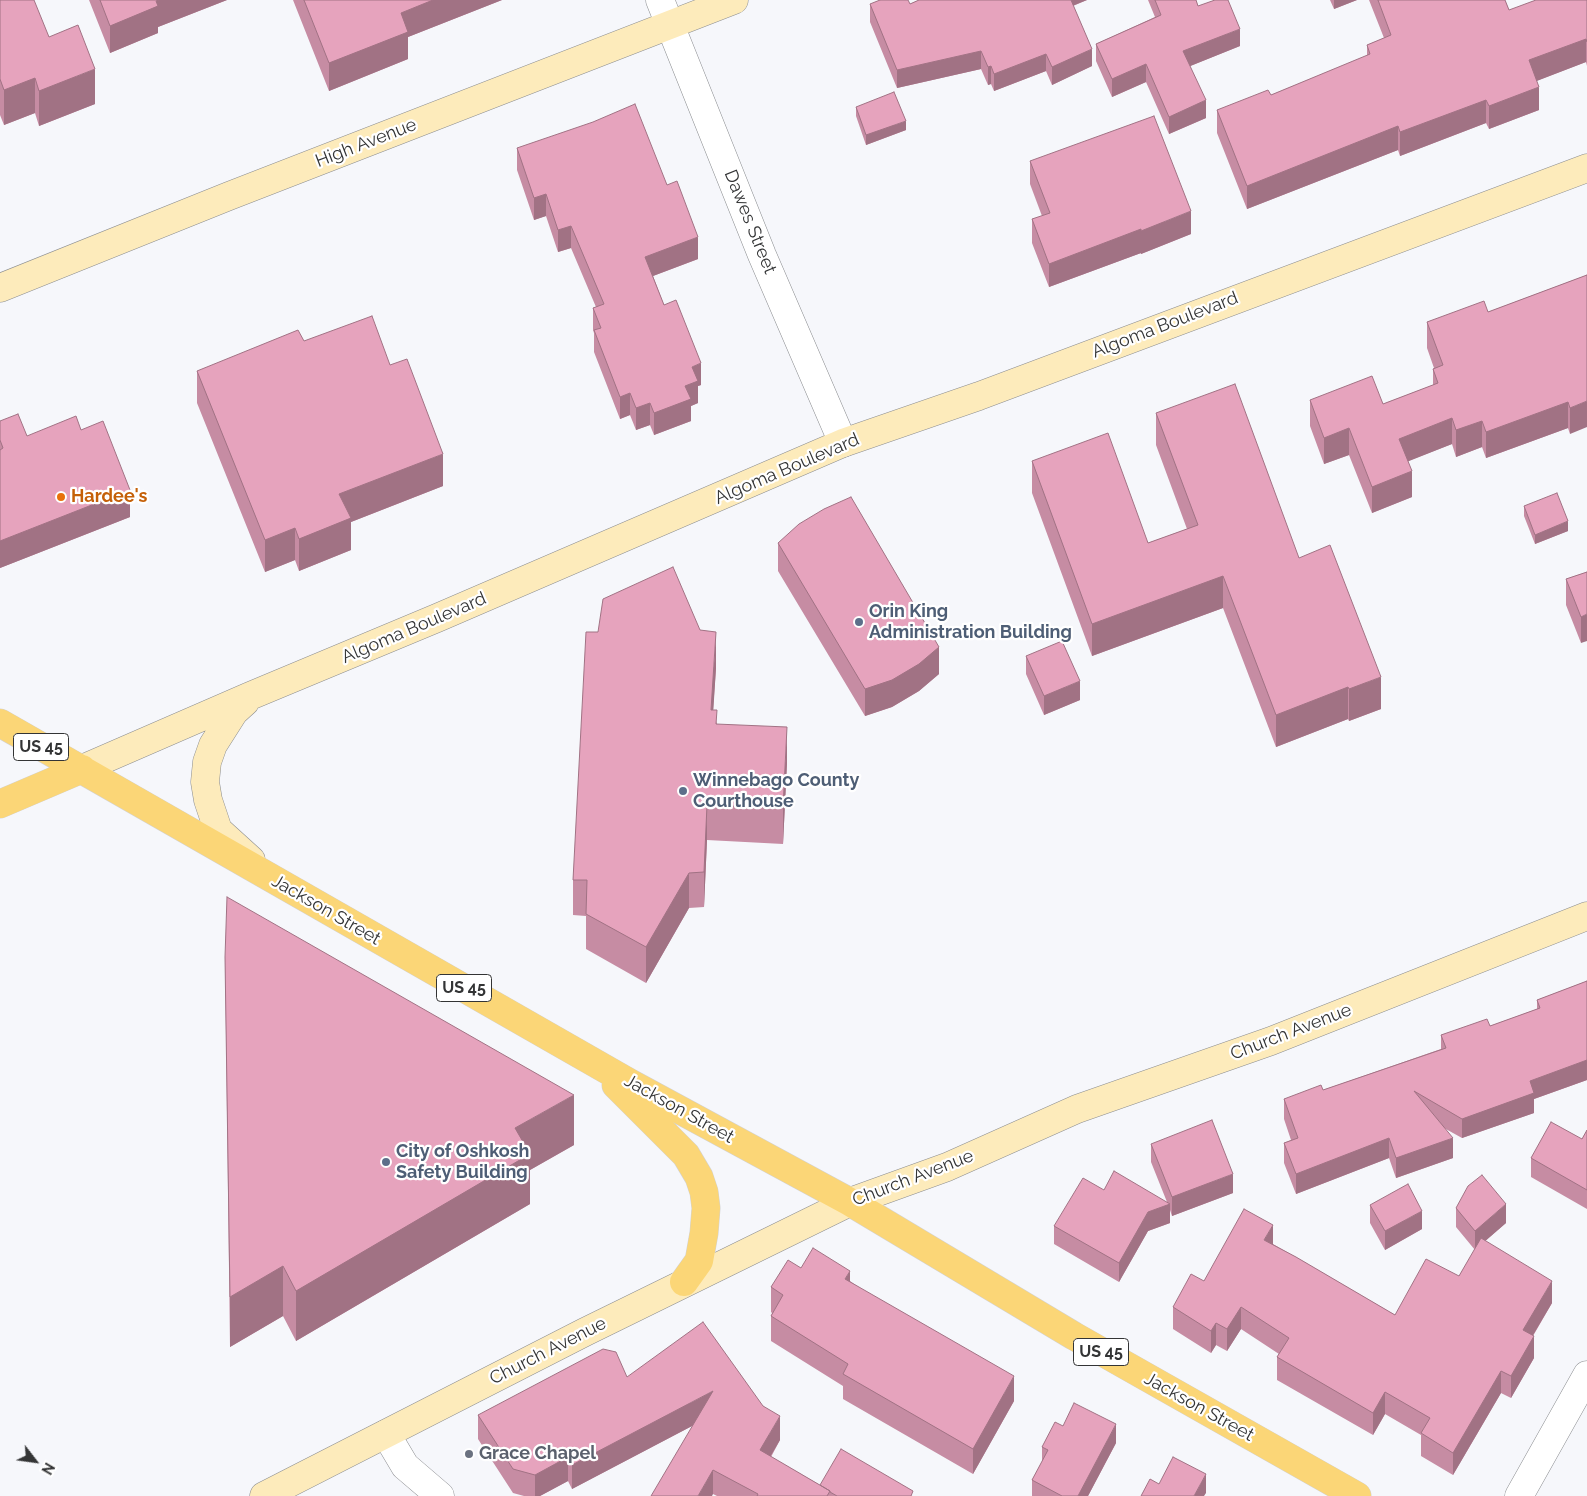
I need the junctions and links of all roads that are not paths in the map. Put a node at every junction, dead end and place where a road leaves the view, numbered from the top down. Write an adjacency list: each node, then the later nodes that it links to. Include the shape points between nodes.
1 (660, 0): 3 (street, Dawes Street)
2 (734, 0): 3 (main road, High Avenue)
3 (670, 25): 5 (main road, High Avenue); 6 (street, Dawes Street, via 762,255)
4 (1587, 168): 6 (main road, Algoma Boulevard, via 979,396)
5 (0, 288)
6 (843, 443): 7 (main road, Algoma Boulevard)
7 (250, 696): 9 (main road, Algoma Boulevard); 11 (main road, via 234,712 213,745 207,762 208,800 218,830)
8 (0, 724): 9 (main road, Jackson Street / US 45)
9 (82, 769): 10 (main road, Algoma Boulevard / US 45); 11 (main road, Jackson Street / US 45)
10 (0, 804)
11 (273, 879): 13 (main road, Jackson Street / US 45)
12 (1587, 916): 14 (main road, Church Avenue, via 1271,1041 1077,1109 947,1167)
13 (594, 1062): 14 (main road, Jackson Street / US 45); 15 (main road, via 686,1155 699,1177 705,1203 704,1233 699,1261)
14 (850, 1202): 15 (main road, Church Avenue); 20 (main road, Jackson Street / US 45, via 1074,1336)
15 (684, 1282): 17 (main road, Church Avenue)
16 (1587, 1375): 21 (street)
17 (386, 1434): 18 (main road, Church Avenue); 19 (street, via 405,1466)
18 (264, 1496)
19 (440, 1496)
20 (1357, 1496)
21 (1519, 1496)

